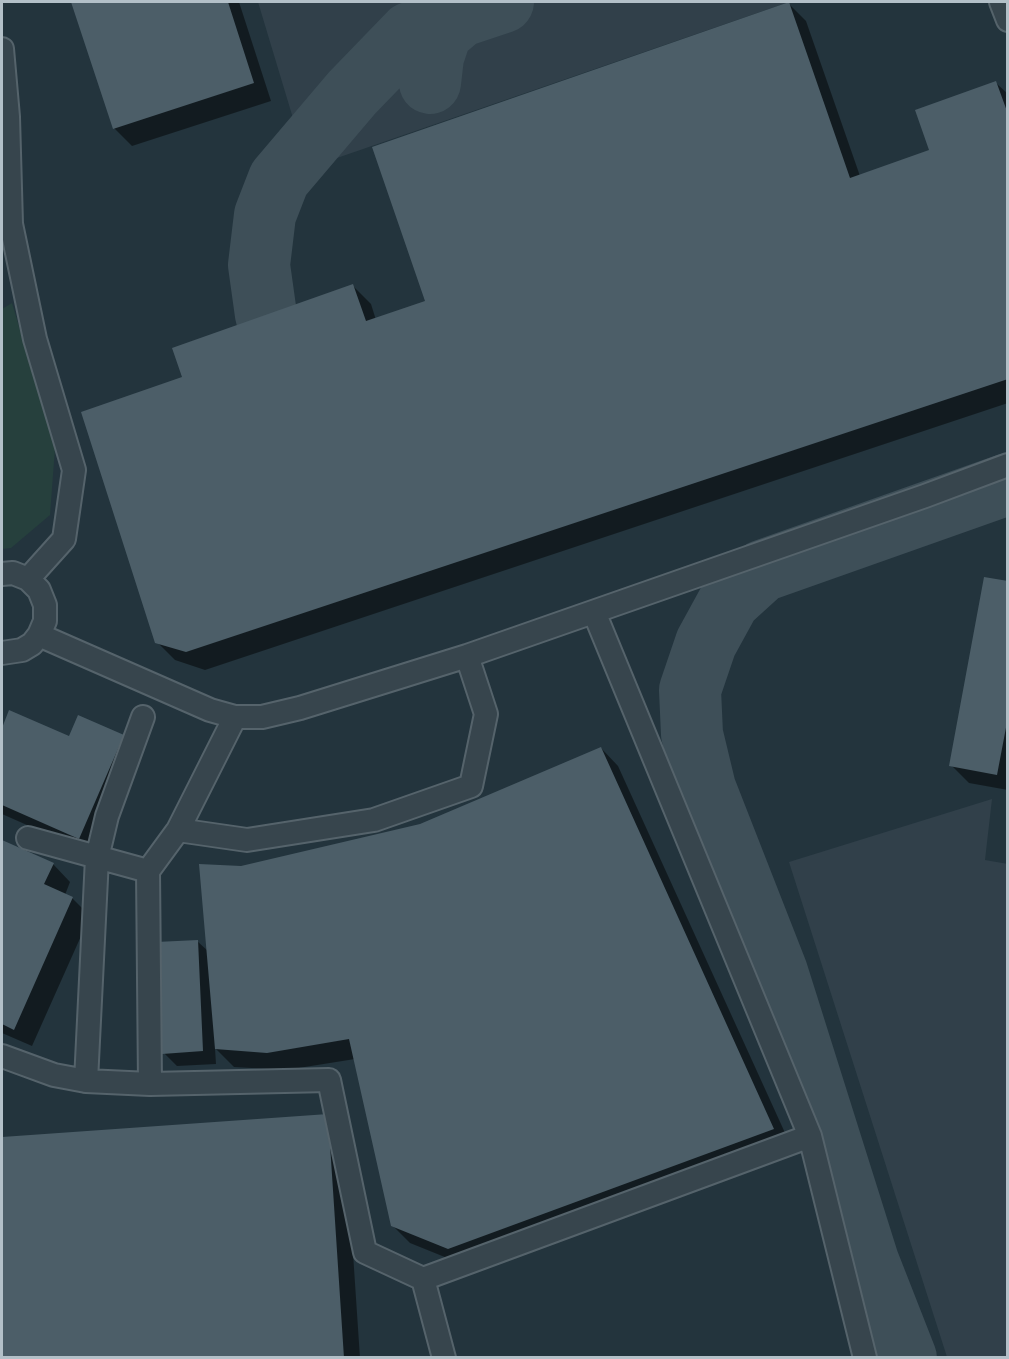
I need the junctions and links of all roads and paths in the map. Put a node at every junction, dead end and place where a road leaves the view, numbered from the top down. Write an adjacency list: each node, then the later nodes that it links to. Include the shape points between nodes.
1 (1002, 2): 2 (lane)
2 (1008, 20)
3 (2, 49): 4 (lane)
4 (5, 116): 7 (lane, via 11,224 35,339 74,470 64,539)
5 (1008, 465): 8 (lane)
6 (2, 574): 7 (lane, via 13,573)
7 (28, 579): 9 (lane, via 39,590 45,605 45,621)
8 (594, 612): 11 (lane); 21 (lane)
9 (39, 636): 10 (lane, via 22,650); 13 (lane, via 210,710)
10 (2, 653)
11 (467, 656): 13 (lane, via 300,708 262,717); 14 (lane, via 486,714 471,786 374,820 247,840)
12 (142, 717): 16 (lane, via 107,816)
13 (235, 717): 14 (lane)
14 (178, 830): 17 (lane)
15 (28, 838): 16 (lane)
16 (97, 858): 17 (lane); 19 (lane)
17 (148, 871): 20 (lane)
18 (2, 1056): 19 (lane, via 54,1075)
19 (86, 1081): 20 (lane)
20 (150, 1084): 22 (lane, via 329,1080 365,1251)
21 (810, 1136): 22 (lane); 24 (lane)
22 (423, 1279): 23 (lane)
23 (444, 1358)
24 (865, 1358)

